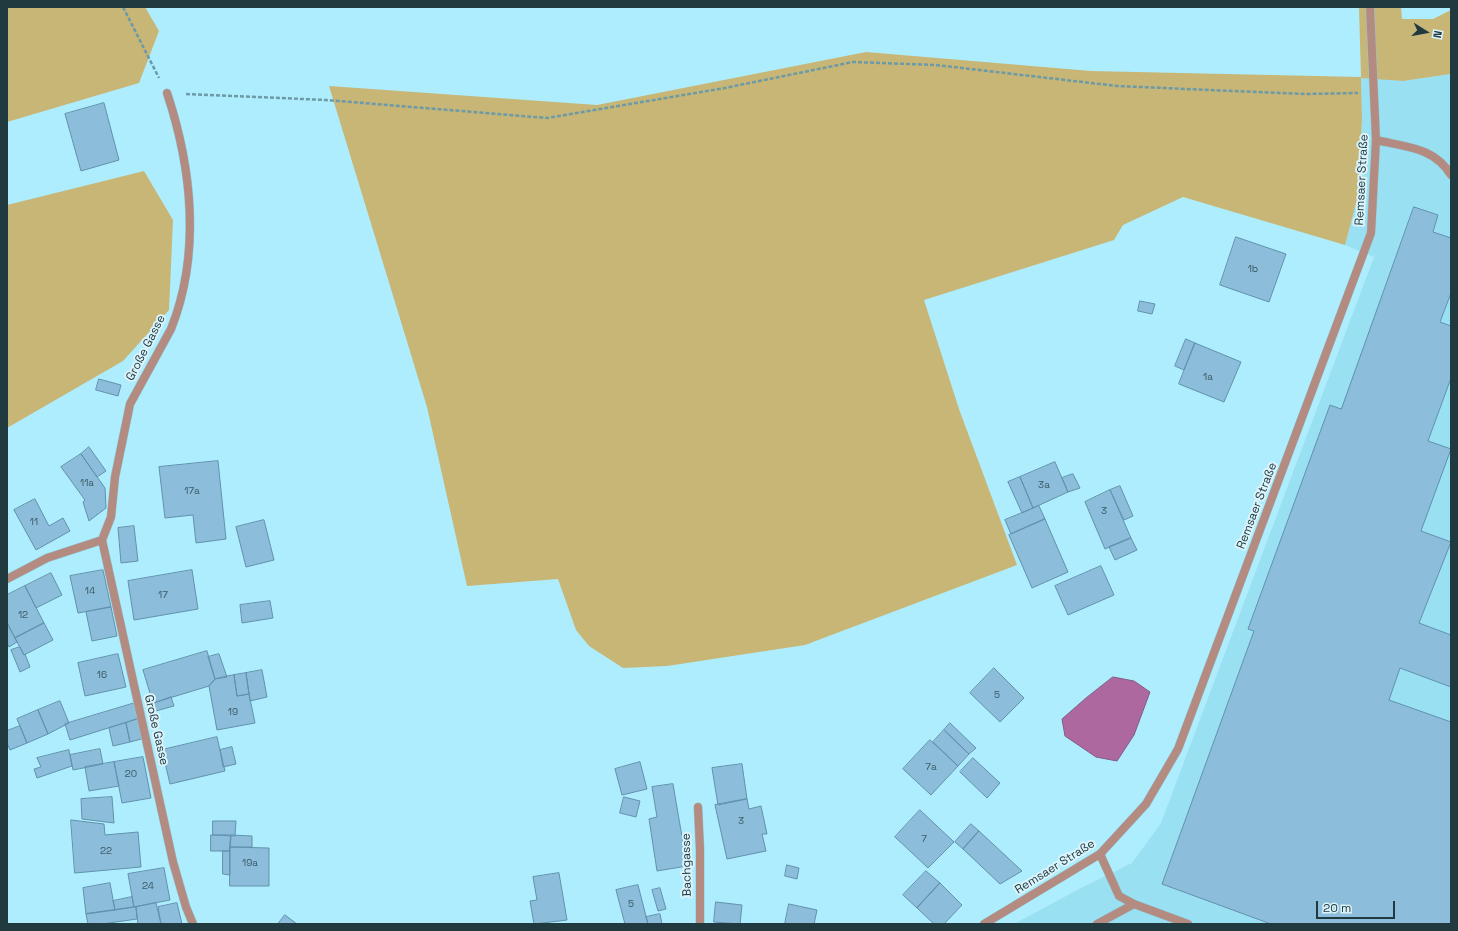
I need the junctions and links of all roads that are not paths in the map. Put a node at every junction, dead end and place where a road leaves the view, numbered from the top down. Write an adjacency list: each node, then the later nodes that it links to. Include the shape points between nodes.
1 (1370, 7): 3 (street, Remsaer Straße)
2 (166, 94): 5 (street, Große Gasse, via 184,156 189,205 187,271 171,329 130,404 115,477 111,517)
3 (1376, 140): 4 (street, via 1430,153 1444,163); 8 (street, Remsaer Straße, via 1371,233 1181,742 1146,804)
4 (1451, 175)
5 (102, 540): 6 (street, via 47,558); 10 (street, Große Gasse, via 173,862)
6 (7, 579)
7 (698, 807): 11 (street, Bachgasse)
8 (1100, 854): 9 (street, via 1119,896); 12 (street, Remsaer Straße)
9 (1134, 904): 13 (street); 14 (street)
10 (193, 924)
11 (700, 924)
12 (984, 924)
13 (1097, 924)
14 (1188, 924)

